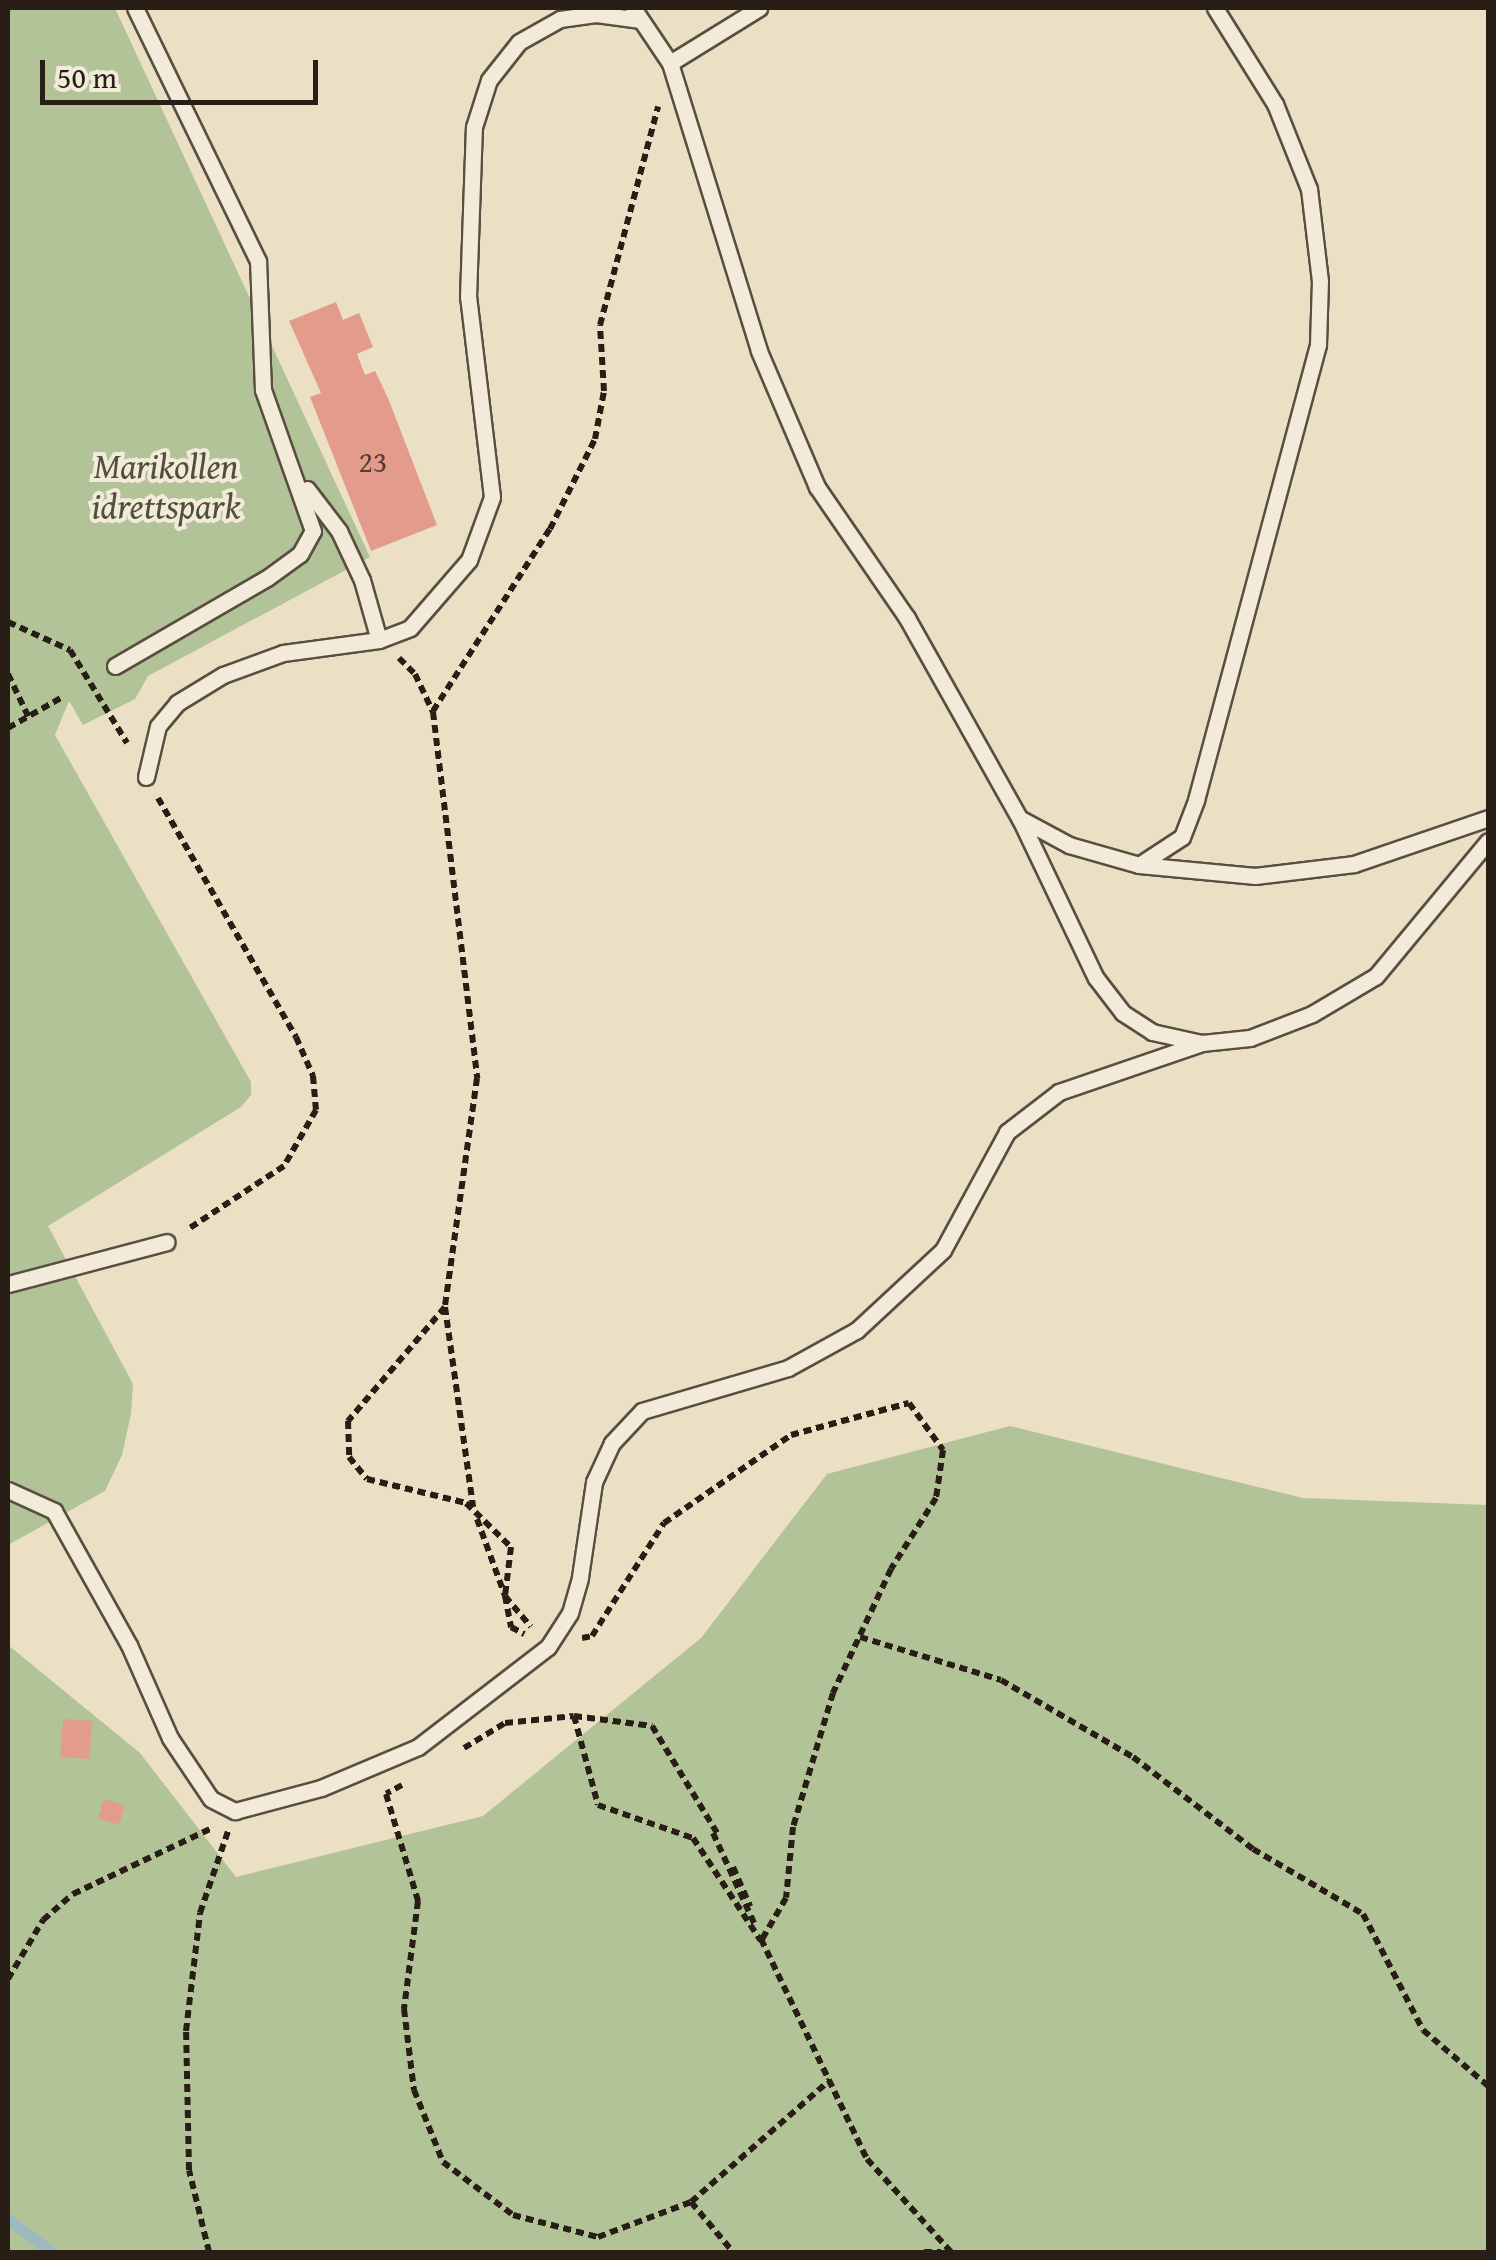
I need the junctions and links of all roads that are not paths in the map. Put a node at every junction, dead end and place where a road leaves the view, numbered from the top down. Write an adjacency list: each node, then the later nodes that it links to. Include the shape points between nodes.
1 (135, 8): 6 (lane, via 258,261 258,361)
2 (759, 8): 5 (lane)
3 (1215, 8): 13 (lane, via 1275,104 1309,189 1320,281 1318,344 1196,800 1182,837)
4 (637, 14): 5 (lane); 7 (lane, via 560,19 519,42 489,80 474,127 468,297 492,496 469,560 442,596 410,628)
5 (670, 63): 10 (lane, via 759,351 817,487 907,618)
6 (295, 474): 7 (lane, via 339,532); 8 (lane, via 312,516 300,554)
7 (379, 640): 9 (lane, via 284,653 222,675 177,703 158,726)
8 (115, 666)
9 (146, 777)
10 (1020, 818): 13 (lane, via 1069,845); 14 (lane, via 1096,978 1122,1013 1152,1032)
11 (1488, 818): 13 (lane, via 1354,864 1255,876)
12 (1488, 841): 14 (lane, via 1376,976 1312,1014 1250,1038)
13 (1140, 865)
14 (1202, 1043): 17 (lane, via 1058,1092 1008,1132 943,1250 857,1330 788,1368 642,1411 612,1443 594,1482 570,1613 548,1647 418,1747 320,1788 235,1811 211,1799 170,1738 129,1645 54,1511)
15 (167, 1242): 16 (lane)
16 (8, 1284)
17 (8, 1490)

